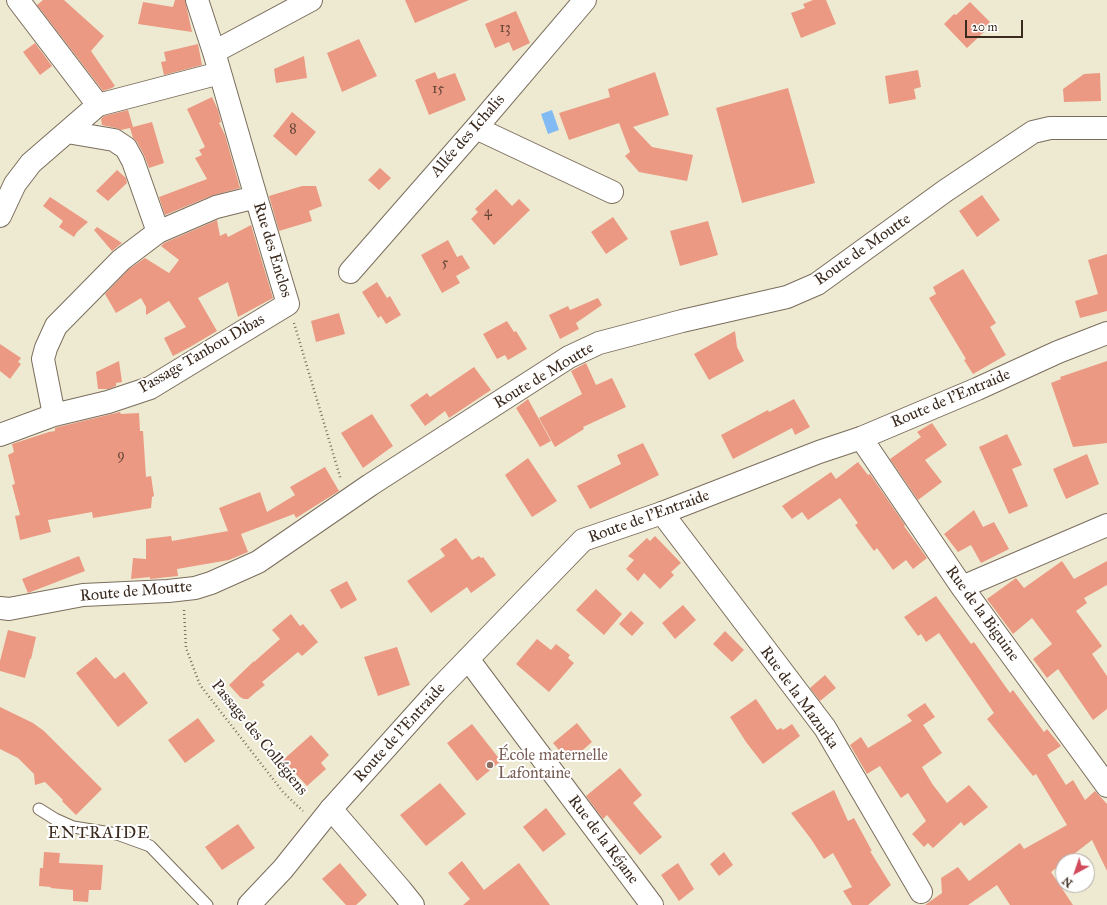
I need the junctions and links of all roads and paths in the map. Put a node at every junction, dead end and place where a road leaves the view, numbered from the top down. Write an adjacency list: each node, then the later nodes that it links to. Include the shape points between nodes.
1 (18, 0): 7 (street)
2 (196, 0): 5 (street, Rue des Enclos)
3 (311, 0): 5 (street)
4 (585, 0): 8 (street, Allée des Ichalis)
5 (214, 52): 6 (street, Rue des Enclos)
6 (220, 73): 7 (street); 12 (street, Rue des Enclos)
7 (98, 105): 10 (street)
8 (476, 128): 11 (street); 15 (street, Allée des Ichalis)
9 (1107, 128): 21 (street, Route de Moutte, via 1050,128 1033,132 945,191 817,284 787,297 599,343 569,357)
10 (67, 132): 13 (street, via 31,163 15,184); 14 (street, via 114,140 126,148)
11 (612, 192)
12 (256, 197): 14 (street, via 216,207); 16 (street, Rue des Enclos)
13 (0, 216)
14 (158, 232): 18 (street, via 121,260 56,326 43,359)
15 (350, 272)
16 (288, 304): 18 (street, Passage Tanbou Dibas, via 150,388 108,402); 21 (path, Rue des Enclos)
17 (1107, 333): 20 (street, Route de l'Entraide)
18 (54, 414): 19 (street, Passage Tanbou Dibas)
19 (0, 435)
20 (861, 438): 22 (street, Route de l'Entraide); 24 (street, Rue de la Biguine)
21 (348, 501): 25 (street, Route de Moutte, via 258,562 210,583)
22 (662, 513): 27 (street, Route de l'Entraide, via 583,540); 31 (street, Rue de la Mazurka, via 825,728)
23 (1107, 524): 24 (street)
24 (962, 588): 28 (street, Rue de la Biguine)
25 (183, 589): 26 (street, Route de Moutte, via 83,595 9,609); 30 (path, Passage des Collégiens, via 186,648 200,686 283,792)
26 (0, 608)
27 (468, 659): 30 (street, Route de l'Entraide); 35 (street, Rue de la Réjane)
28 (1107, 786)
29 (39, 809): 32 (lane, via 73,827 117,834 150,846)
30 (324, 818): 33 (street, Route de l'Entraide, via 283,869); 34 (street, via 401,890)
31 (921, 892)
32 (207, 905)
33 (249, 905)
34 (413, 905)
35 (652, 905)

